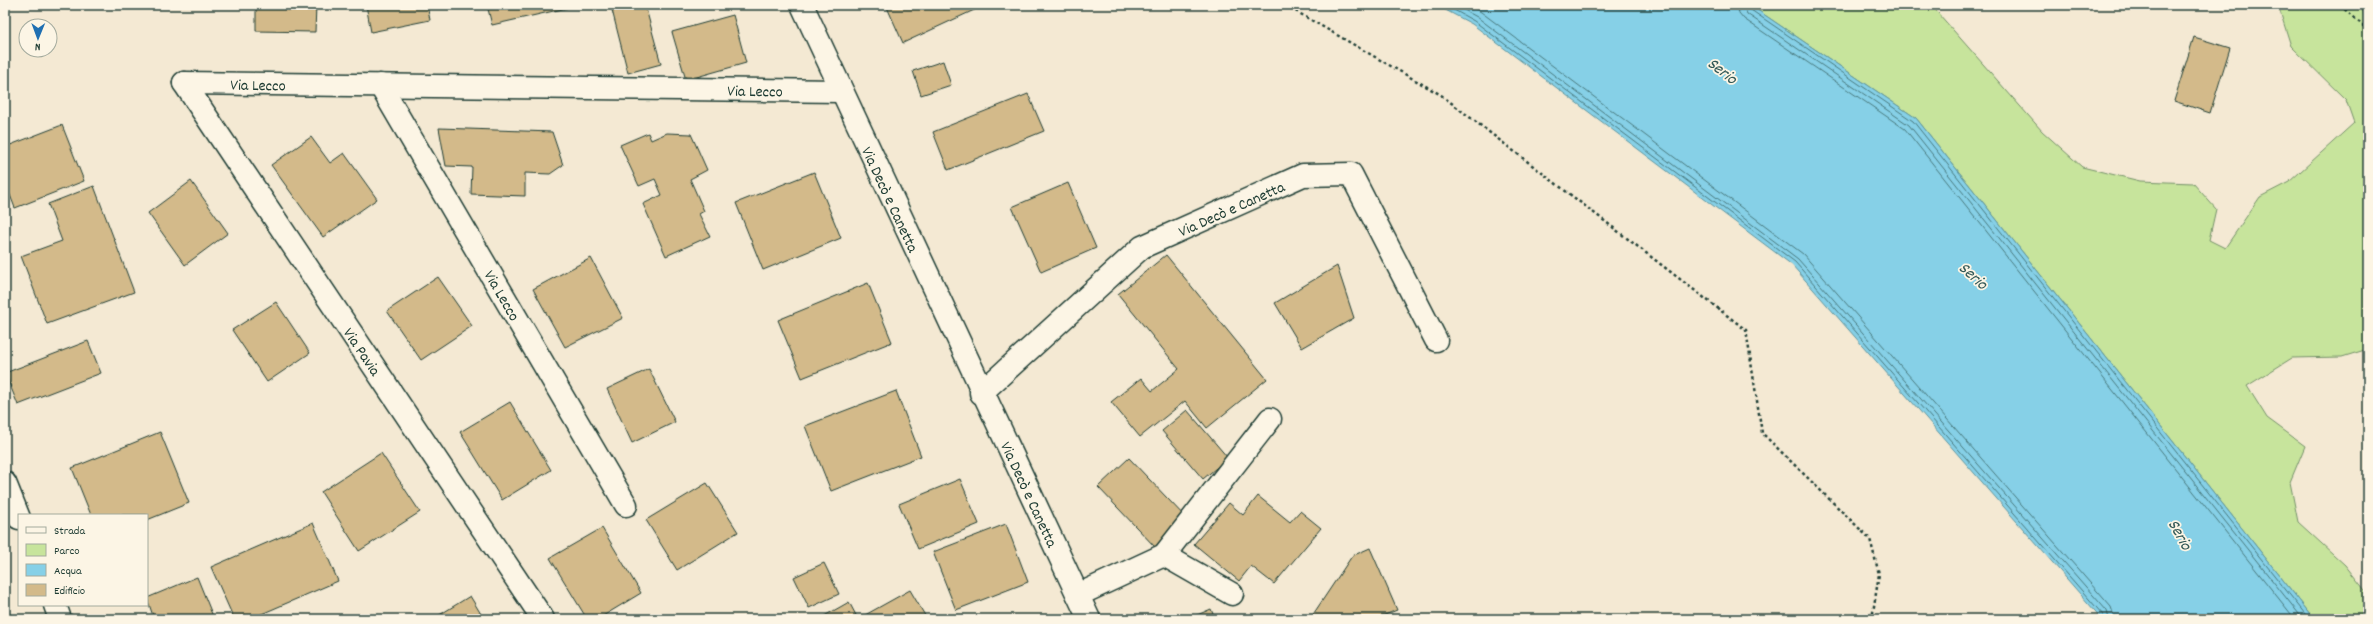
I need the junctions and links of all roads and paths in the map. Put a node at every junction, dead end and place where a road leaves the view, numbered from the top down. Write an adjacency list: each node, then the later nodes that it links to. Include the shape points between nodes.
1 (802, 5): 7 (street, Via Decò e Canetta)
2 (1285, 5): 21 (path, via 1441,95 1746,330 1762,433 1870,539 1878,574)
3 (2340, 5): 4 (path)
4 (2368, 30)
5 (184, 83): 6 (street, Via Lecco); 19 (street, Via Pavia)
6 (380, 85): 7 (street, Via Lecco); 12 (street, Via Lecco)
7 (841, 91): 9 (street, Via Decò e Canetta)
8 (1436, 340): 9 (street, Via Decò e Canetta, via 1352,174 1303,175 1142,247)
9 (982, 393): 16 (street, Via Decò e Canetta)
10 (1270, 419): 14 (street)
11 (5, 483): 13 (street)
12 (626, 505)
13 (18, 516)
14 (1164, 555): 15 (street); 16 (street)
15 (1232, 594)
16 (1078, 595): 20 (street, Via Decò e Canetta)
17 (55, 606): 18 (street)
18 (60, 619)
19 (543, 619)
20 (1089, 619)
21 (1872, 619)

